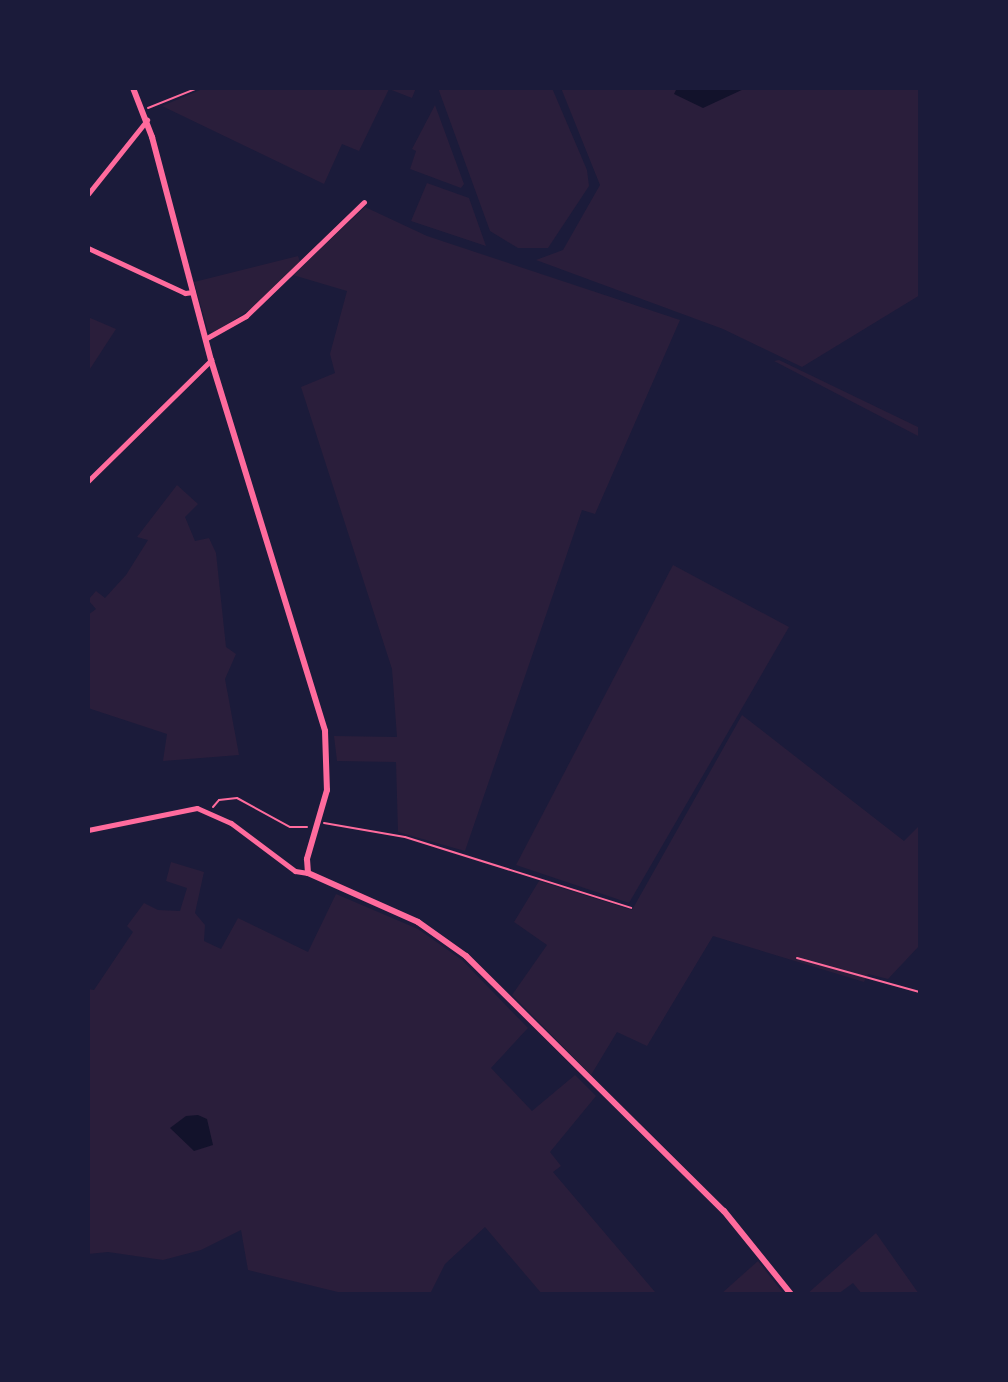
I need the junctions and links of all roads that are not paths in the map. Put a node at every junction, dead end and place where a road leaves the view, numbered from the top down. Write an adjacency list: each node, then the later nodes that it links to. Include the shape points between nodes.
1 (133, 88): 2 (street)
2 (147, 120): 3 (street); 6 (street)
3 (88, 194)
4 (364, 202): 7 (street, via 246,316)
5 (88, 248): 6 (street, via 185,293)
6 (193, 292): 7 (street)
7 (205, 339): 8 (street)
8 (211, 360): 9 (street); 11 (street, via 325,731 329,771)
9 (88, 481)
10 (88, 830): 11 (street, via 181,808 211,812 290,868)
11 (308, 873): 12 (street, via 441,936 724,1211)
12 (791, 1294)

